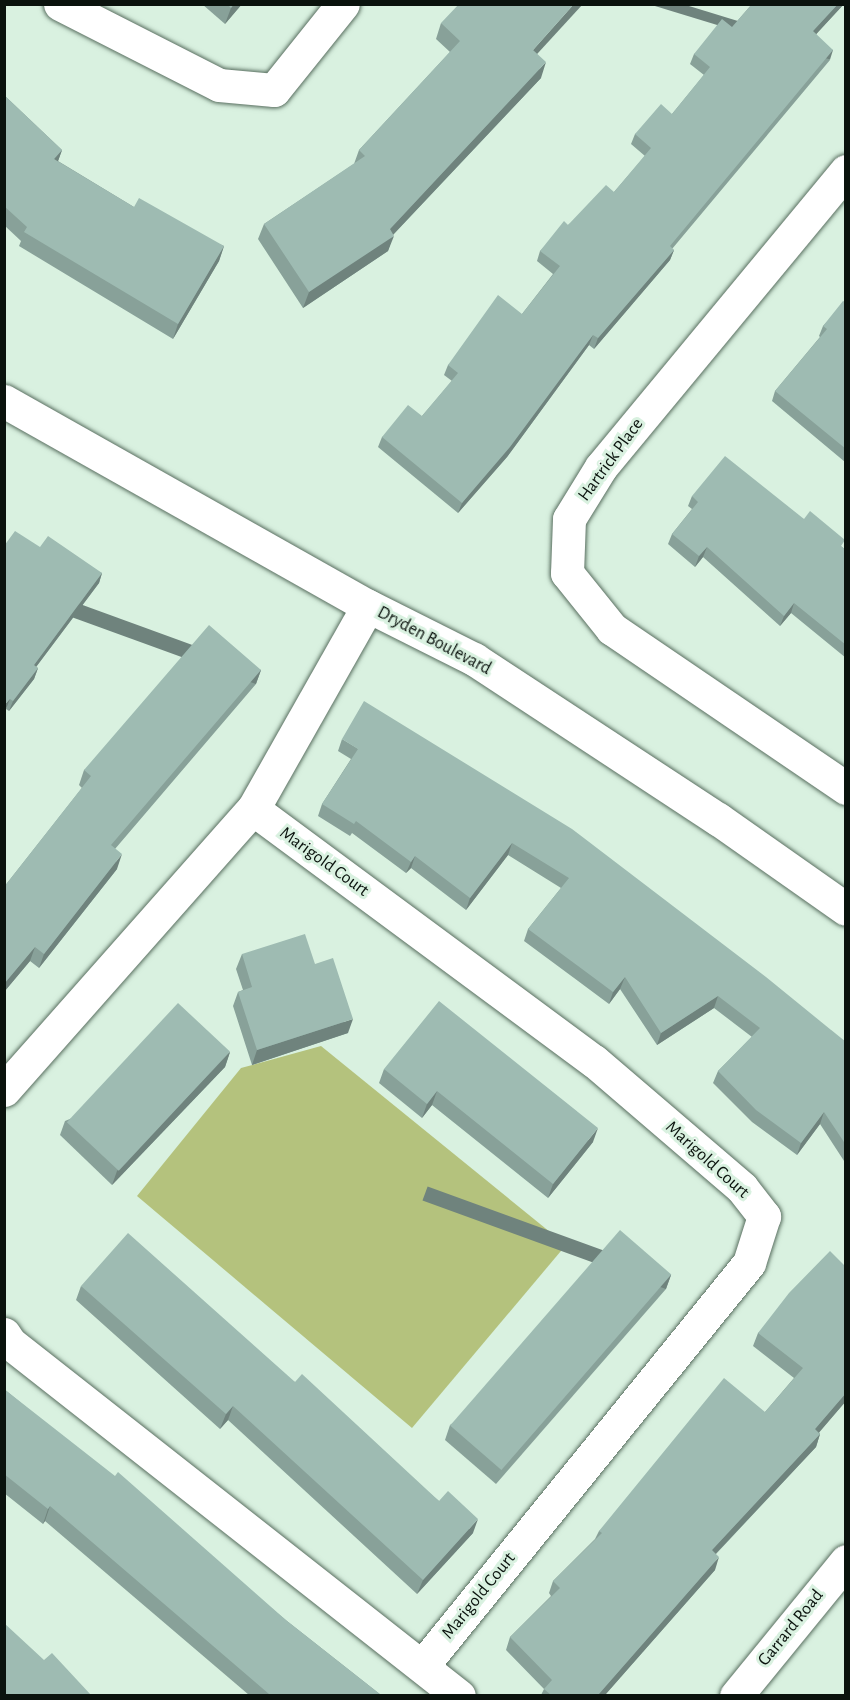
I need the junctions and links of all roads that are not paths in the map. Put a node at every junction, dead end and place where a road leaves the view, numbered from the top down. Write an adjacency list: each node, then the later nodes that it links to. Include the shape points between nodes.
1 (60, 4): 2 (street, via 219,86 274,90)
2 (343, 4)
3 (846, 171): 6 (street, Hartrick Place, via 601,467 569,519 567,573 612,629)
4 (4, 401): 5 (street, Dryden Boulevard)
5 (368, 606): 7 (street); 8 (street, Dryden Boulevard, via 474,658 718,819)
6 (846, 788)
7 (253, 809): 9 (street); 12 (street, Marigold Court, via 594,1061 742,1188 764,1216 749,1263)
8 (846, 909)
9 (4, 1090)
10 (4, 1334): 12 (street, via 10,1343)
11 (846, 1561): 14 (street, Garrard Road)
12 (423, 1665): 13 (street)
13 (459, 1695)
14 (736, 1695)

